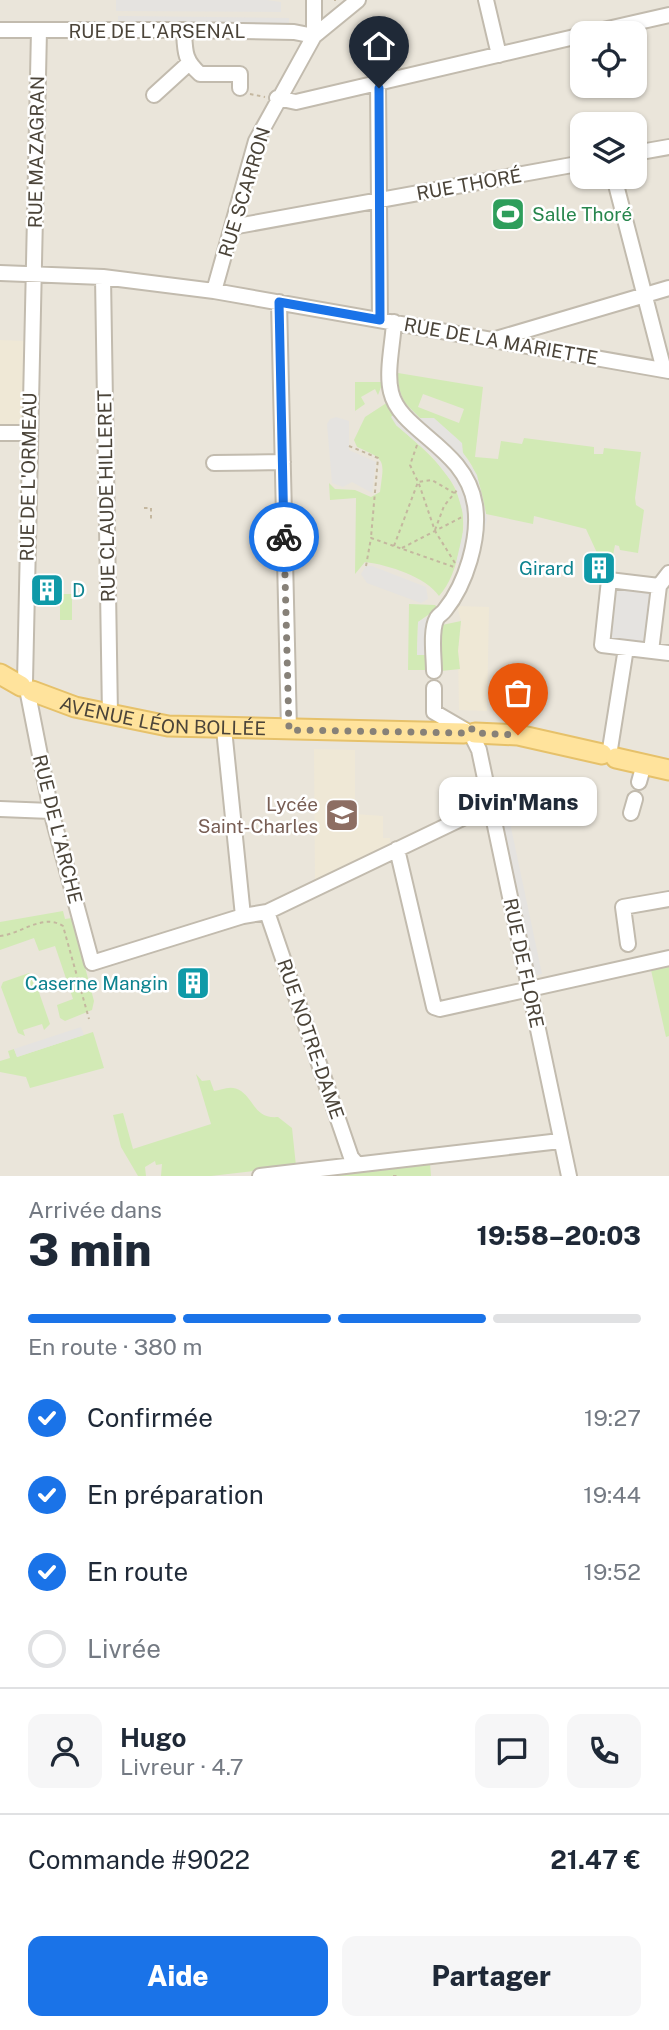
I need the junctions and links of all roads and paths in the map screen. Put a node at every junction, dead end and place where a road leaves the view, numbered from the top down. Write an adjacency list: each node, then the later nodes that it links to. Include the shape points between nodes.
1 (314, 0): 9 (street)
2 (358, 0): 9 (street, RUE SCARRON)
3 (486, 0): 11 (street)
4 (669, 15): 5 (street)
5 (643, 21)
6 (0, 30): 7 (street, RUE DE L'ARSENAL)
7 (39, 30): 8 (street, RUE DE L'ARSENAL); 24 (street, RUE MAZAGRAN)
8 (184, 30): 9 (street, RUE DE L'ARSENAL); 12 (street)
9 (314, 36): 16 (street, RUE SCARRON)
10 (570, 38): 11 (street)
11 (499, 55): 13 (street)
12 (188, 64): 14 (street, via 200,74 240,74); 15 (street)
13 (378, 83): 16 (street, via 296,102); 21 (street)
14 (240, 88): 16 (path)
15 (154, 95)
16 (277, 98): 22 (street, RUE SCARRON, via 256,141)
17 (669, 147): 18 (street)
18 (647, 151)
19 (570, 165): 21 (street, RUE THORÉ)
20 (617, 189): 28 (street)
21 (380, 200): 22 (street, RUE THORÉ); 30 (street)
22 (232, 227): 27 (street, RUE SCARRON)
23 (0, 272): 24 (street, RUE DE LA MARIETTE)
24 (32, 273): 25 (street, RUE DE LA MARIETTE); 35 (street, RUE DE L'ORMEAU)
25 (103, 277): 27 (street, RUE DE LA MARIETTE); 59 (street, RUE CLAUDE HILLERET)
26 (669, 288): 28 (street)
27 (214, 291): 29 (street, RUE DE LA MARIETTE)
28 (645, 294): 31 (street); 32 (street)
29 (279, 302): 30 (street, RUE DE LA MARIETTE); 37 (street)
30 (387, 321): 31 (street, RUE DE LA MARIETTE); 33 (street, via 391,391 405,416)
31 (493, 340): 32 (street, RUE DE LA MARIETTE)
32 (666, 370)
33 (424, 431): 39 (path, via 410,461); 40 (street, via 440,444)
34 (0, 433): 35 (street)
35 (29, 433): 57 (street, RUE DE L'ORMEAU)
36 (349, 446): 46 (path, via 378,458)
37 (283, 462): 38 (street); 61 (street)
38 (214, 463)
39 (418, 482): 41 (path, via 432,480); 45 (path); 47 (path)
40 (468, 483): 41 (path); 43 (street)
41 (454, 493): 45 (path)
42 (144, 508): 44 (path, via 151,508)
43 (476, 510): 45 (path); 55 (street, via 465,571 436,620)
44 (151, 521)
45 (435, 531): 48 (path); 48 (path, via 458,569)
46 (371, 538): 47 (path); 49 (path)
47 (394, 546): 48 (path)
48 (401, 548)
49 (366, 566)
50 (669, 573): 51 (street)
51 (659, 586): 52 (street, via 609,580 602,645); 53 (street)
52 (626, 648): 53 (street); 63 (street)
53 (651, 651): 54 (street)
54 (669, 653)
55 (434, 671)
56 (0, 674): 57 (main road, AVENUE LÉON BOLLÉE)
57 (27, 688): 59 (main road, AVENUE LÉON BOLLÉE); 67 (street, RUE DE L'ARCHE)
58 (434, 688): 62 (street, via 433,712)
59 (110, 715): 60 (main road, AVENUE LÉON BOLLÉE, via 168,726)
60 (224, 729): 61 (main road, AVENUE LÉON BOLLÉE); 71 (street)
61 (289, 730): 62 (main road, AVENUE LÉON BOLLÉE)
62 (471, 737): 63 (main road, AVENUE LÉON BOLLÉE, via 518,735); 65 (street, RUE DE FLORE)
63 (610, 754): 64 (main road, AVENUE LÉON BOLLÉE, via 641,773)
64 (669, 770)
65 (490, 805): 68 (street); 75 (street, RUE DE FLORE)
66 (0, 809): 67 (street)
67 (51, 811): 71 (street, RUE DE L'ARCHE, via 92,963)
68 (397, 849): 70 (street); 75 (street, via 434,1007)
69 (669, 899): 73 (street, via 623,907)
70 (267, 912): 71 (street); 78 (street, RUE NOTRE-DAME)
71 (243, 916)
72 (0, 936): 76 (path, via 44,921 55,920 62,926)
73 (628, 944)
74 (669, 958): 75 (street)
75 (530, 989): 77 (street, RUE DE FLORE)
76 (89, 1019)
77 (560, 1142): 78 (street); 82 (street, RUE DE FLORE)
78 (357, 1164): 79 (street)
79 (260, 1176)
80 (393, 1176): 81 (path)
81 (399, 1176)
82 (569, 1176)

